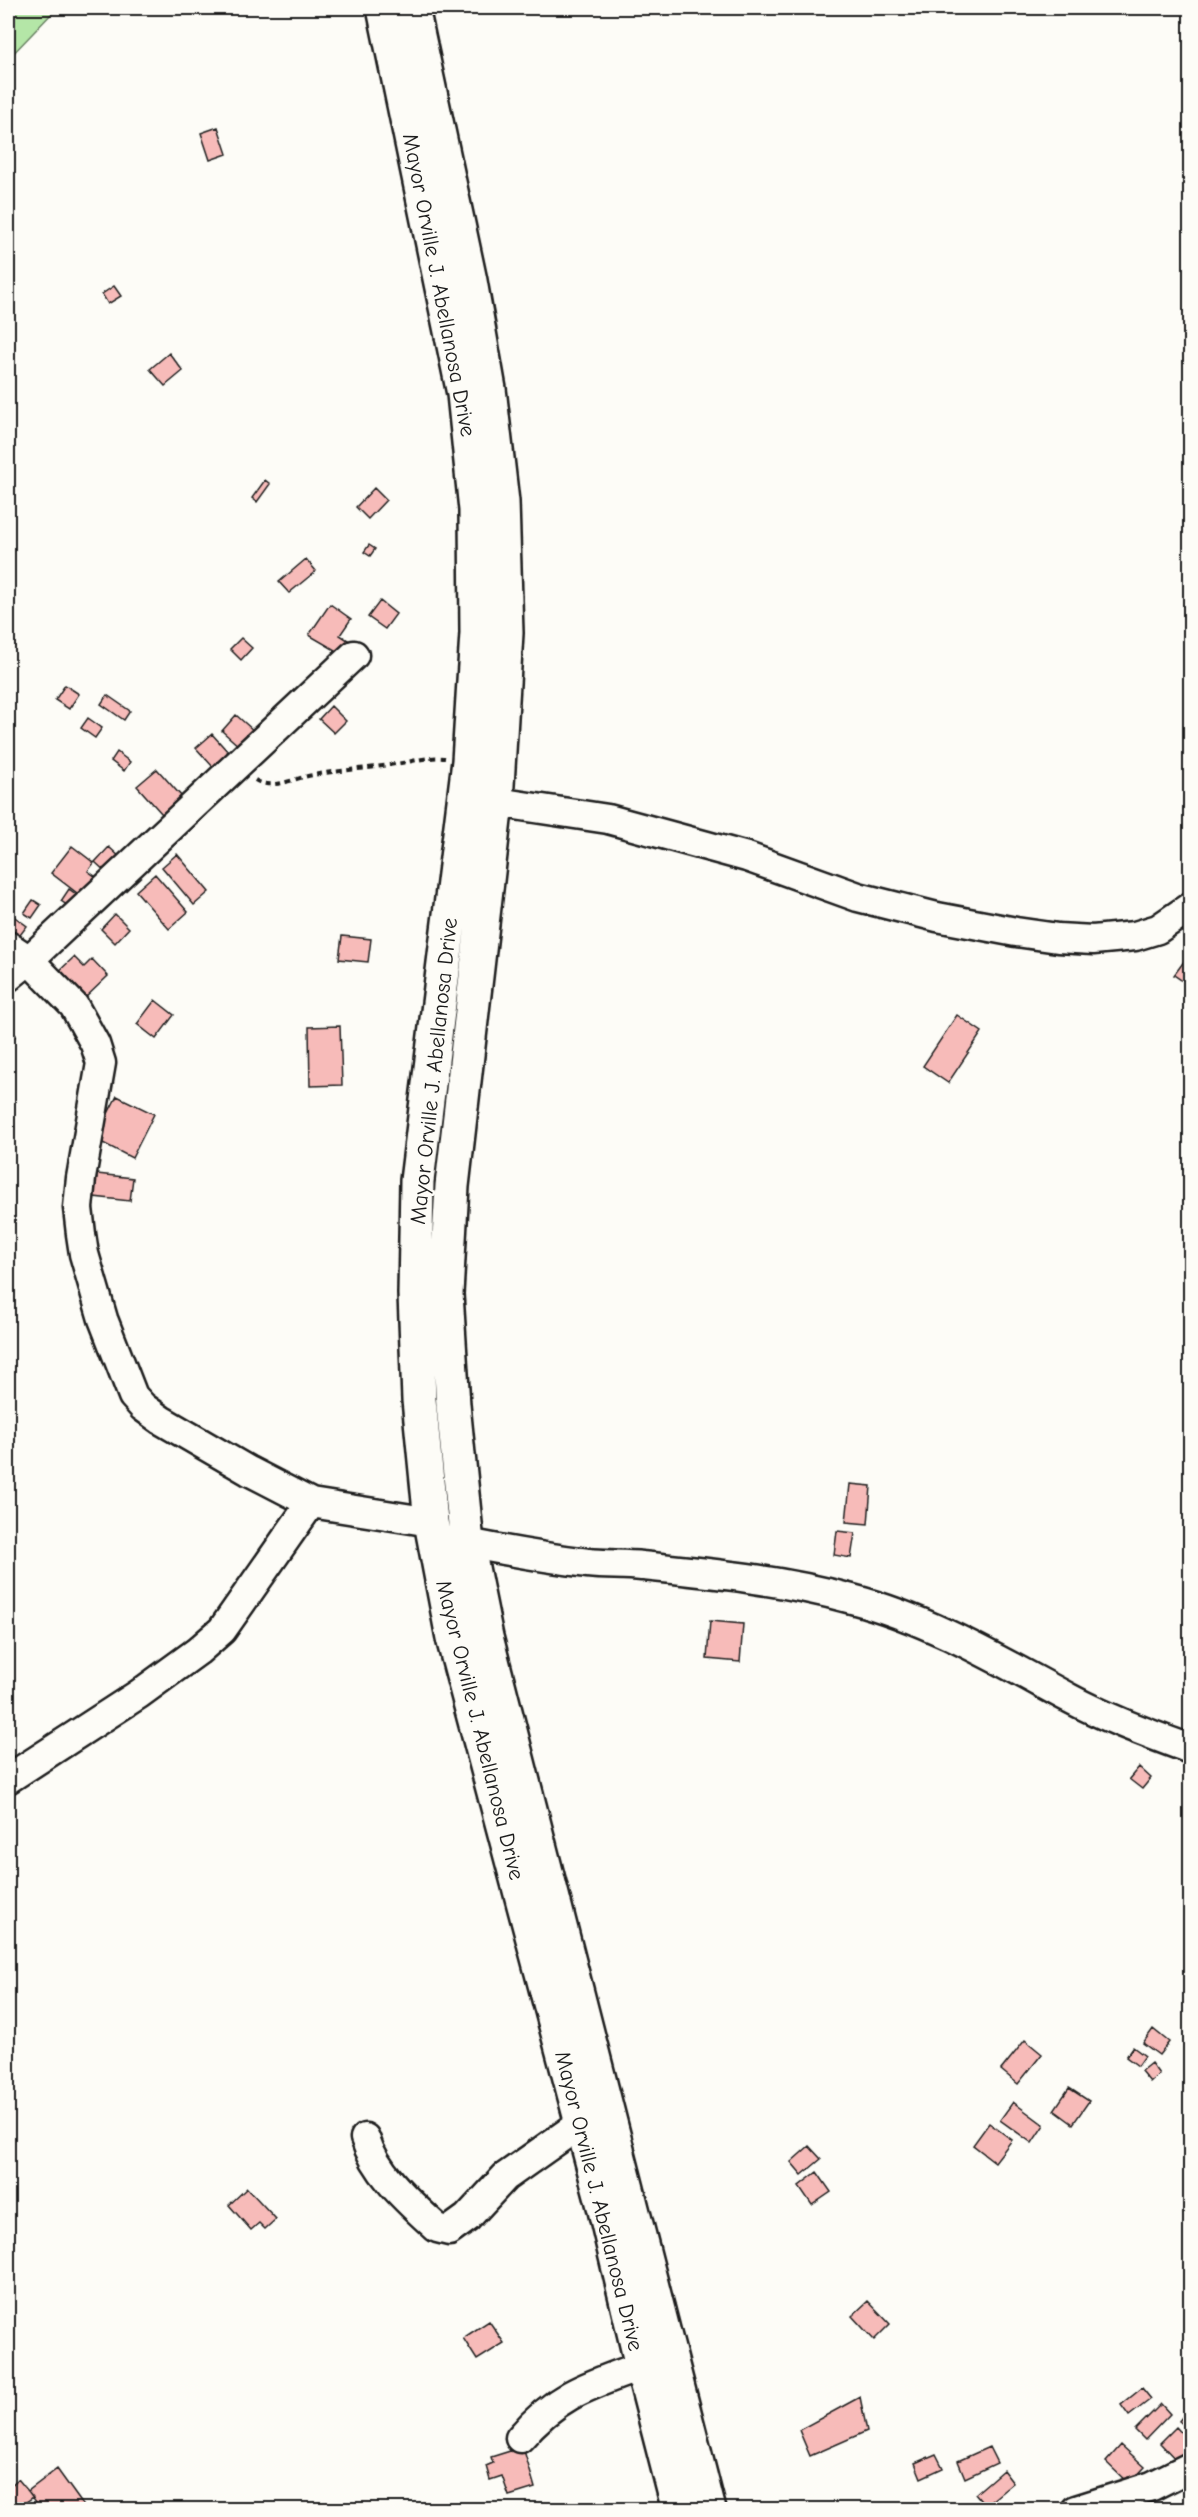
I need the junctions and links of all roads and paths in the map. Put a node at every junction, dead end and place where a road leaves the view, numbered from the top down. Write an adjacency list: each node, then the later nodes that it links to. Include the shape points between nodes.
1 (384, 8): 4 (main road, Mayor Orville J. Abellanosa Drive, via 464,394 476,510 477,633)
2 (412, 8): 6 (main road, Mayor Orville J. Abellanosa Drive, via 472,292 489,389 502,502 506,633)
3 (354, 655): 5 (street)
4 (469, 761): 5 (path, via 434,757 268,785); 9 (main road, Mayor Orville J. Abellanosa Drive)
5 (236, 765): 8 (street)
6 (496, 802): 7 (street, via 608,819 747,857 858,897 1027,934 1093,940 1135,936 1158,929); 10 (main road, Mayor Orville J. Abellanosa Drive)
7 (1191, 908)
8 (15, 961): 11 (street, via 74,1006 95,1044 100,1063 78,1208 91,1280 133,1396 161,1420)
9 (417, 1181): 10 (main road); 12 (main road, Mayor Orville J. Abellanosa Drive, via 415,1293 419,1400)
10 (452, 1186): 13 (main road, Mayor Orville J. Abellanosa Drive, via 446,1294)
11 (311, 1503): 12 (street); 15 (street, via 222,1630 139,1694)
12 (432, 1522): 16 (main road, Mayor Orville J. Abellanosa Drive, via 453,1638)
13 (467, 1543): 14 (street, via 590,1563 762,1579 853,1599 960,1641 1126,1725); 16 (main road, Mayor Orville J. Abellanosa Drive)
14 (1191, 1749)
15 (8, 1779)
16 (513, 1800): 17 (main road, Mayor Orville J. Abellanosa Drive); 23 (main road, Mayor Orville J. Abellanosa Drive)
17 (580, 2124): 18 (street, via 506,2177 449,2231 437,2229 382,2171); 19 (main road, Mayor Orville J. Abellanosa Drive)
18 (365, 2138)
19 (642, 2366): 20 (street, via 592,2383 551,2406); 22 (main road, Mayor Orville J. Abellanosa Drive)
20 (520, 2438)
21 (1191, 2467): 24 (street, via 1152,2486)
22 (679, 2510)
23 (709, 2510)
24 (1076, 2510)

